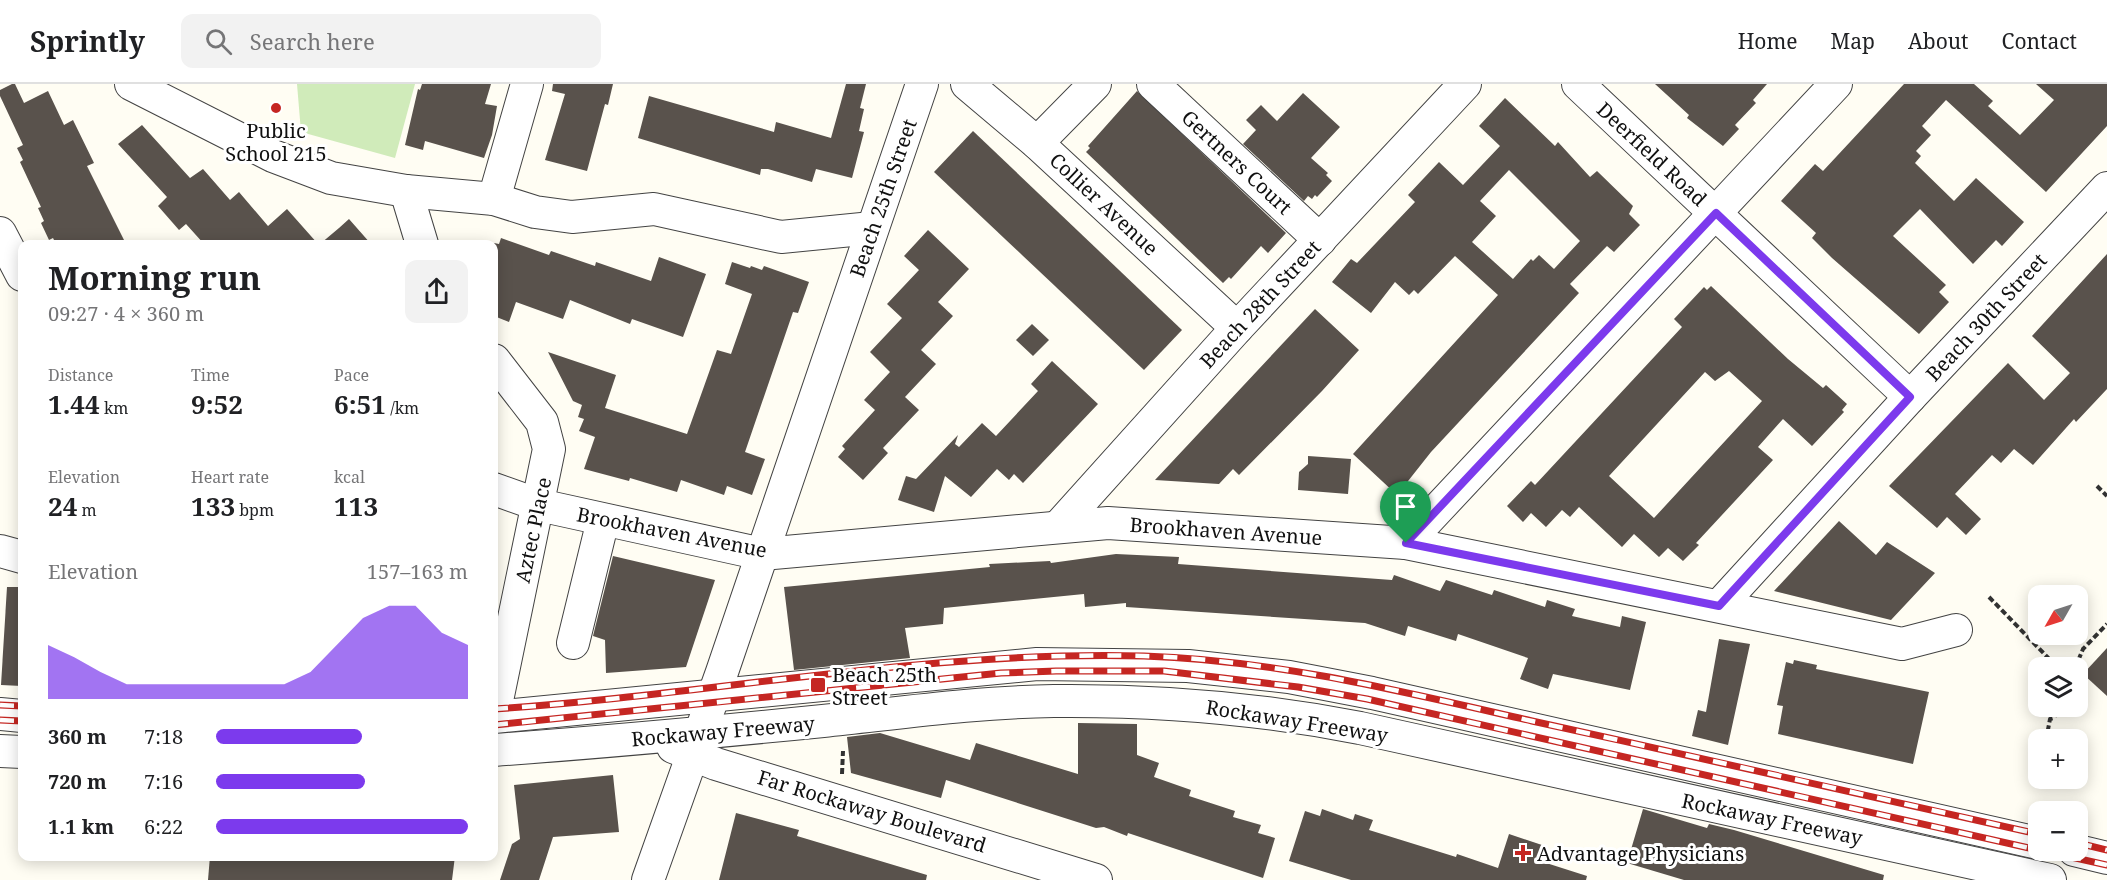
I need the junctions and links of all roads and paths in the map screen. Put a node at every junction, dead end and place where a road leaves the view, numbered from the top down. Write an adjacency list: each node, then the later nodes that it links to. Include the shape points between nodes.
1 (131, 84): 12 (street, via 273,156 331,177)
2 (527, 84): 13 (street)
3 (922, 84): 15 (street, Beach 25th Street)
4 (968, 84): 10 (street, Collier Avenue)
5 (1095, 84): 10 (street)
6 (1153, 84): 18 (street, Gertners Court)
7 (1465, 84): 18 (street, Beach 28th Street)
8 (1578, 84): 14 (street, Deerfield Road)
9 (1836, 84): 14 (street)
10 (1037, 143): 20 (street, Collier Avenue)
11 (2107, 188): 22 (street, Beach 30th Street)
12 (406, 191): 13 (street); 17 (street)
13 (494, 199): 15 (street, via 535,212 572,217 654,209 781,237)
14 (1716, 213): 22 (street, Deerfield Road); 29 (street)
15 (872, 228): 31 (street, Beach 25th Street)
16 (0, 232): 19 (street)
17 (421, 240)
18 (1320, 240): 20 (street, Beach 28th Street)
19 (18, 267)
20 (1237, 328): 28 (street, Beach 28th Street)
21 (498, 365): 26 (street, Aztec Place, via 542,422 549,449)
22 (1910, 397): 34 (street, Beach 30th Street)
23 (2097, 486): 25 (path)
24 (498, 490): 26 (street, Brookhaven Avenue)
25 (2107, 496)
26 (539, 505): 27 (street, Brookhaven Avenue); 40 (street, Aztec Place)
27 (603, 519): 31 (street, Brookhaven Avenue); 37 (street)
28 (1058, 527): 29 (street, Brookhaven Avenue, via 1108,523); 31 (street, Brookhaven Avenue)
29 (1406, 543): 34 (street, Brookhaven Avenue)
30 (0, 551): 32 (street)
31 (762, 554): 41 (street, Beach 25th Street)
32 (18, 556)
33 (1989, 597): 38 (path)
34 (1719, 606): 36 (street, Brookhaven Avenue, via 1902,644)
35 (2107, 624): 39 (path)
36 (1956, 630)
37 (573, 643)
38 (2047, 657)
39 (2080, 657)
40 (498, 691)
41 (713, 695): 42 (street, Rockaway Freeway, via 555,710); 48 (street, Beach 25th Street); 54 (street, Rockaway Freeway, via 1037,664 1133,664 1239,671 1372,693)
42 (498, 705)
43 (0, 714): 44 (street)
44 (18, 716)
45 (2054, 717): 46 (path)
46 (2048, 729)
47 (649, 738): 48 (street, Far Rockaway Boulevard); 49 (street, Rockaway Freeway)
48 (697, 744): 57 (street, Beach 25th Street); 58 (street, Far Rockaway Boulevard); 59 (street, Rockaway Freeway, via 1015,702 1128,702 1244,709 1360,728)
49 (498, 750)
50 (0, 751): 52 (street)
51 (843, 751): 53 (path)
52 (18, 752)
53 (842, 782)
54 (2028, 841)
55 (2088, 853): 56 (street)
56 (2107, 858)
57 (648, 880)
58 (1096, 880)
59 (2050, 880)

